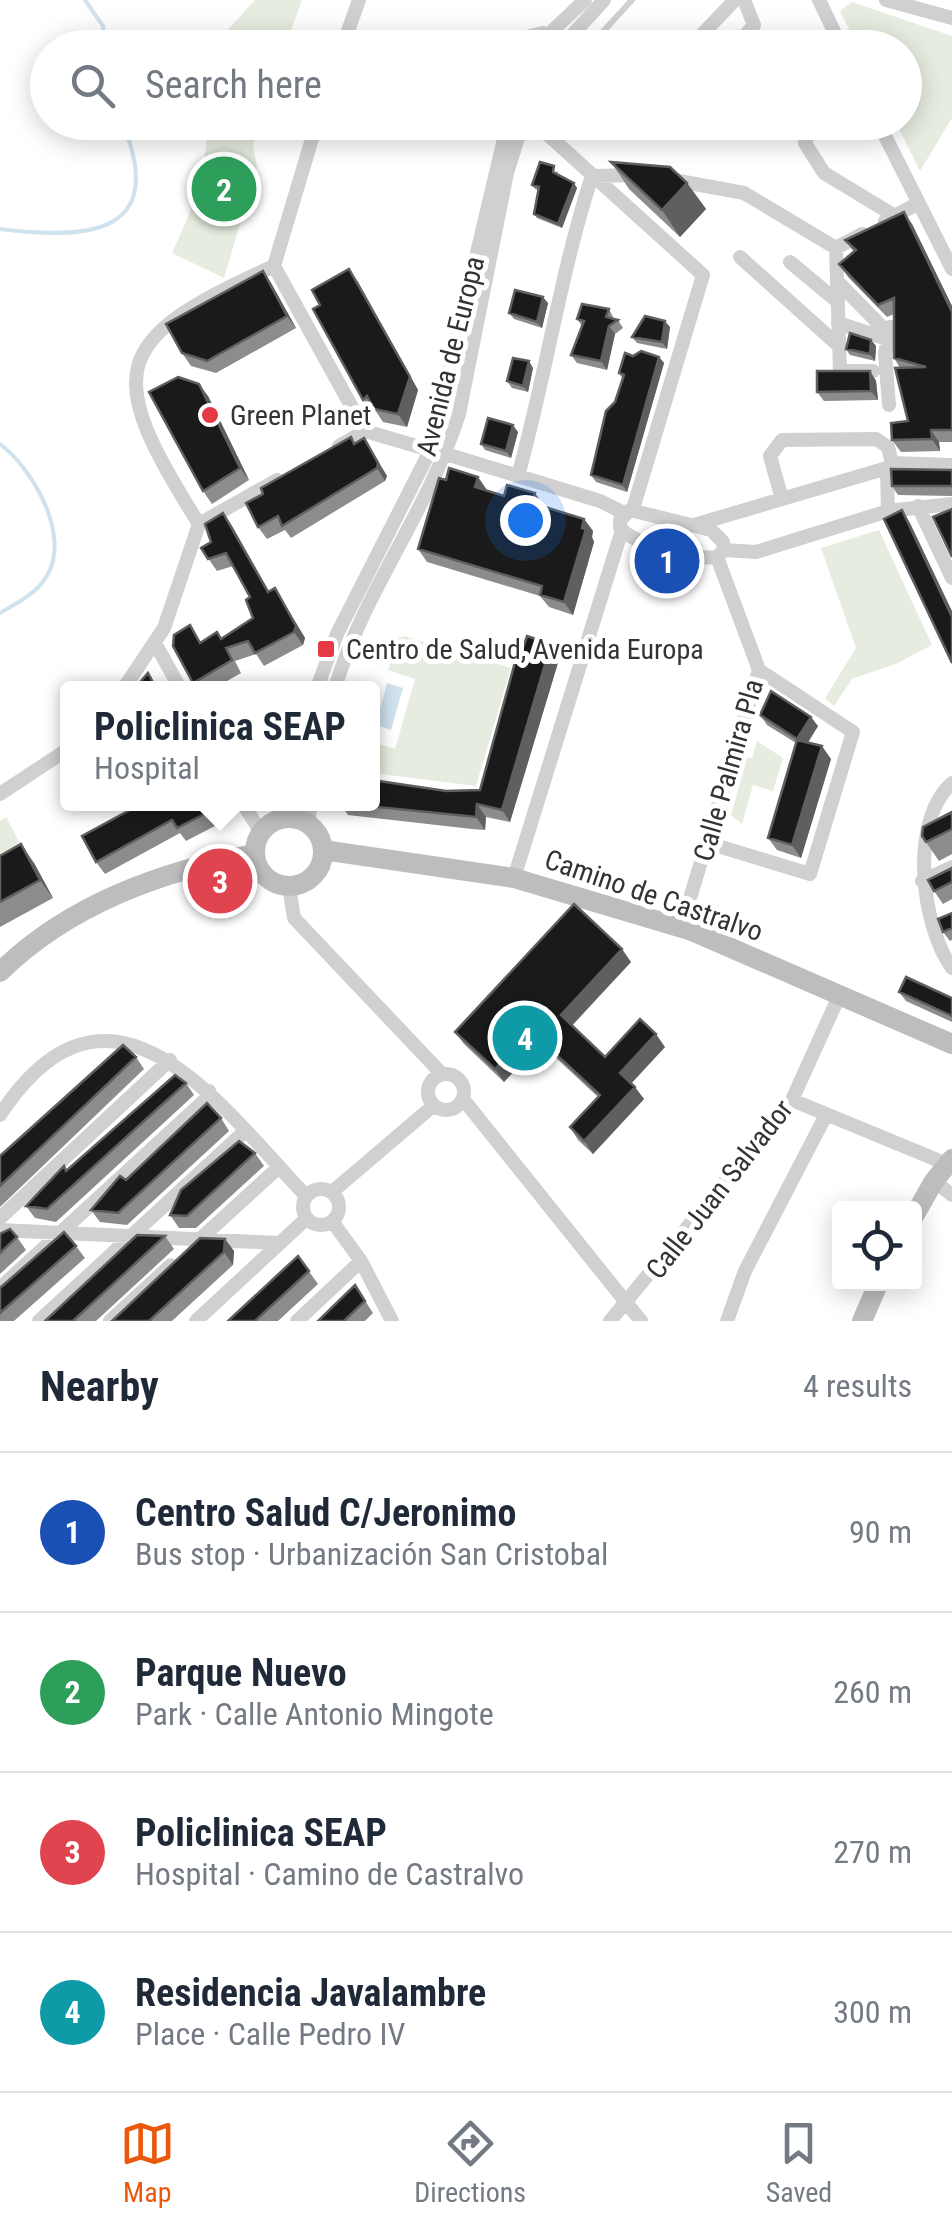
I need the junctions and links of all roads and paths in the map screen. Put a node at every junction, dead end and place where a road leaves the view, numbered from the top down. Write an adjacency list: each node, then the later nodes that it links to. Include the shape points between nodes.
1 (359, 0): 11 (street)
2 (585, 0): 12 (street)
3 (604, 0): 13 (street)
4 (632, 0): 14 (lane)
5 (735, 0): 15 (street)
6 (744, 0): 16 (street, via 754,24)
7 (819, 0): 17 (street)
8 (886, 0): 9 (street)
9 (929, 6): 10 (street)
10 (952, 18)
11 (348, 30)
12 (553, 30)
13 (578, 30)
14 (604, 30)
15 (706, 30)
16 (749, 30)
17 (833, 30)
18 (311, 140): 32 (street)
19 (504, 140): 42 (street, Avenida de Europa)
20 (517, 140): 25 (street, Avenida de Europa)
21 (519, 140): 25 (street)
22 (556, 140): 26 (street)
23 (807, 140): 28 (street, via 814,164)
24 (887, 140): 27 (street)
25 (516, 143): 43 (street, Avenida de Europa)
26 (592, 176): 29 (street, via 628,174 744,194); 48 (street, via 569,247 547,372); 52 (street, via 703,275)
27 (917, 204): 28 (street); 33 (street)
28 (895, 216): 29 (street)
29 (836, 248): 34 (street)
30 (740, 257): 38 (street)
31 (790, 262): 35 (street)
32 (274, 266): 41 (street); 54 (street, via 176,317 153,335 139,362 139,415)
33 (952, 270)
34 (837, 281): 35 (street); 37 (street)
35 (838, 302): 36 (street)
36 (838, 324): 37 (street); 38 (street)
37 (886, 330): 40 (street)
38 (839, 346): 39 (street, via 840,371)
39 (873, 371)
40 (888, 405)
41 (365, 431): 42 (street); 44 (street)
42 (430, 450): 63 (street, Avenida de Europa)
43 (446, 454): 48 (street); 64 (street, Avenida de Europa)
44 (319, 456)
45 (952, 464): 46 (street)
46 (890, 465): 49 (street); 49 (street, via 888,447 876,440 782,440 770,456); 53 (street)
47 (288, 474): 54 (street)
48 (518, 476): 52 (street)
49 (782, 499): 55 (street)
50 (952, 504): 51 (street)
51 (918, 506): 53 (street); 58 (street)
52 (629, 511): 55 (street); 56 (street)
53 (888, 511): 57 (street, via 756,552)
54 (198, 524): 59 (street, via 180,591)
55 (693, 525): 57 (street, via 719,536)
56 (622, 530): 57 (street, via 701,559); 75 (street)
57 (720, 554): 60 (street, Calle Palmira Pla)
58 (952, 578)
59 (156, 644): 61 (street); 62 (street)
60 (759, 670): 71 (street, Calle Palmira Pla); 71 (street, via 853,732 848,750 810,874)
61 (129, 681)
62 (176, 681)
63 (320, 681)
64 (338, 681)
65 (60, 754): 67 (street)
66 (952, 783): 76 (street, via 932,815)
67 (0, 794)
68 (248, 811): 70 (street)
69 (300, 812): 70 (street); 72 (street)
70 (261, 832): 73 (street)
71 (708, 843): 78 (street, Calle Palmira Pla)
72 (322, 850): 75 (street, Camino de Castralvo); 77 (street, via 310,879)
73 (255, 854): 77 (street, via 270,881); 80 (street, via 188,867 126,890 67,921)
74 (952, 867): 76 (street)
75 (514, 878): 78 (street, Camino de Castralvo)
76 (922, 881): 79 (street)
77 (290, 886): 84 (street, via 294,918)
78 (681, 928): 81 (street, Camino de Castralvo)
79 (949, 958)
80 (0, 972)
81 (840, 994): 82 (street, Camino de Castralvo); 87 (street, Calle Juan Salvador)
82 (952, 1044)
83 (170, 1060): 85 (street); 89 (street, via 120,1043 73,1048 36,1070); 98 (street)
84 (442, 1074): 86 (street, via 462,1082); 88 (street, via 428,1090)
85 (209, 1091): 91 (street); 102 (street)
86 (464, 1099): 88 (street, via 450,1110); 109 (street)
87 (792, 1100): 90 (street); 109 (street, Calle Juan Salvador)
88 (434, 1106): 94 (street)
89 (0, 1115)
90 (826, 1115): 93 (street); 117 (street)
91 (245, 1130): 92 (street); 103 (street)
92 (279, 1167): 96 (street); 104 (street)
93 (944, 1168): 95 (street); 97 (street)
94 (332, 1192): 96 (street, via 316,1189); 100 (street, via 339,1206)
95 (952, 1195)
96 (306, 1196): 99 (street)
97 (922, 1203)
98 (0, 1218)
99 (307, 1218): 100 (street, via 322,1225); 105 (street)
100 (332, 1221): 106 (street)
101 (0, 1230): 102 (street)
102 (59, 1235): 103 (street); 107 (street)
103 (129, 1236): 104 (street); 111 (street)
104 (200, 1240): 105 (street); 112 (street)
105 (280, 1243): 113 (street)
106 (361, 1261): 110 (street); 114 (street)
107 (0, 1288)
108 (875, 1291): 118 (street)
109 (628, 1303): 115 (street, Calle Juan Salvador); 116 (street)
110 (390, 1320)
111 (39, 1321)
112 (110, 1321)
113 (196, 1321)
114 (297, 1321)
115 (610, 1321)
116 (641, 1321)
117 (727, 1321)
118 (862, 1321)

